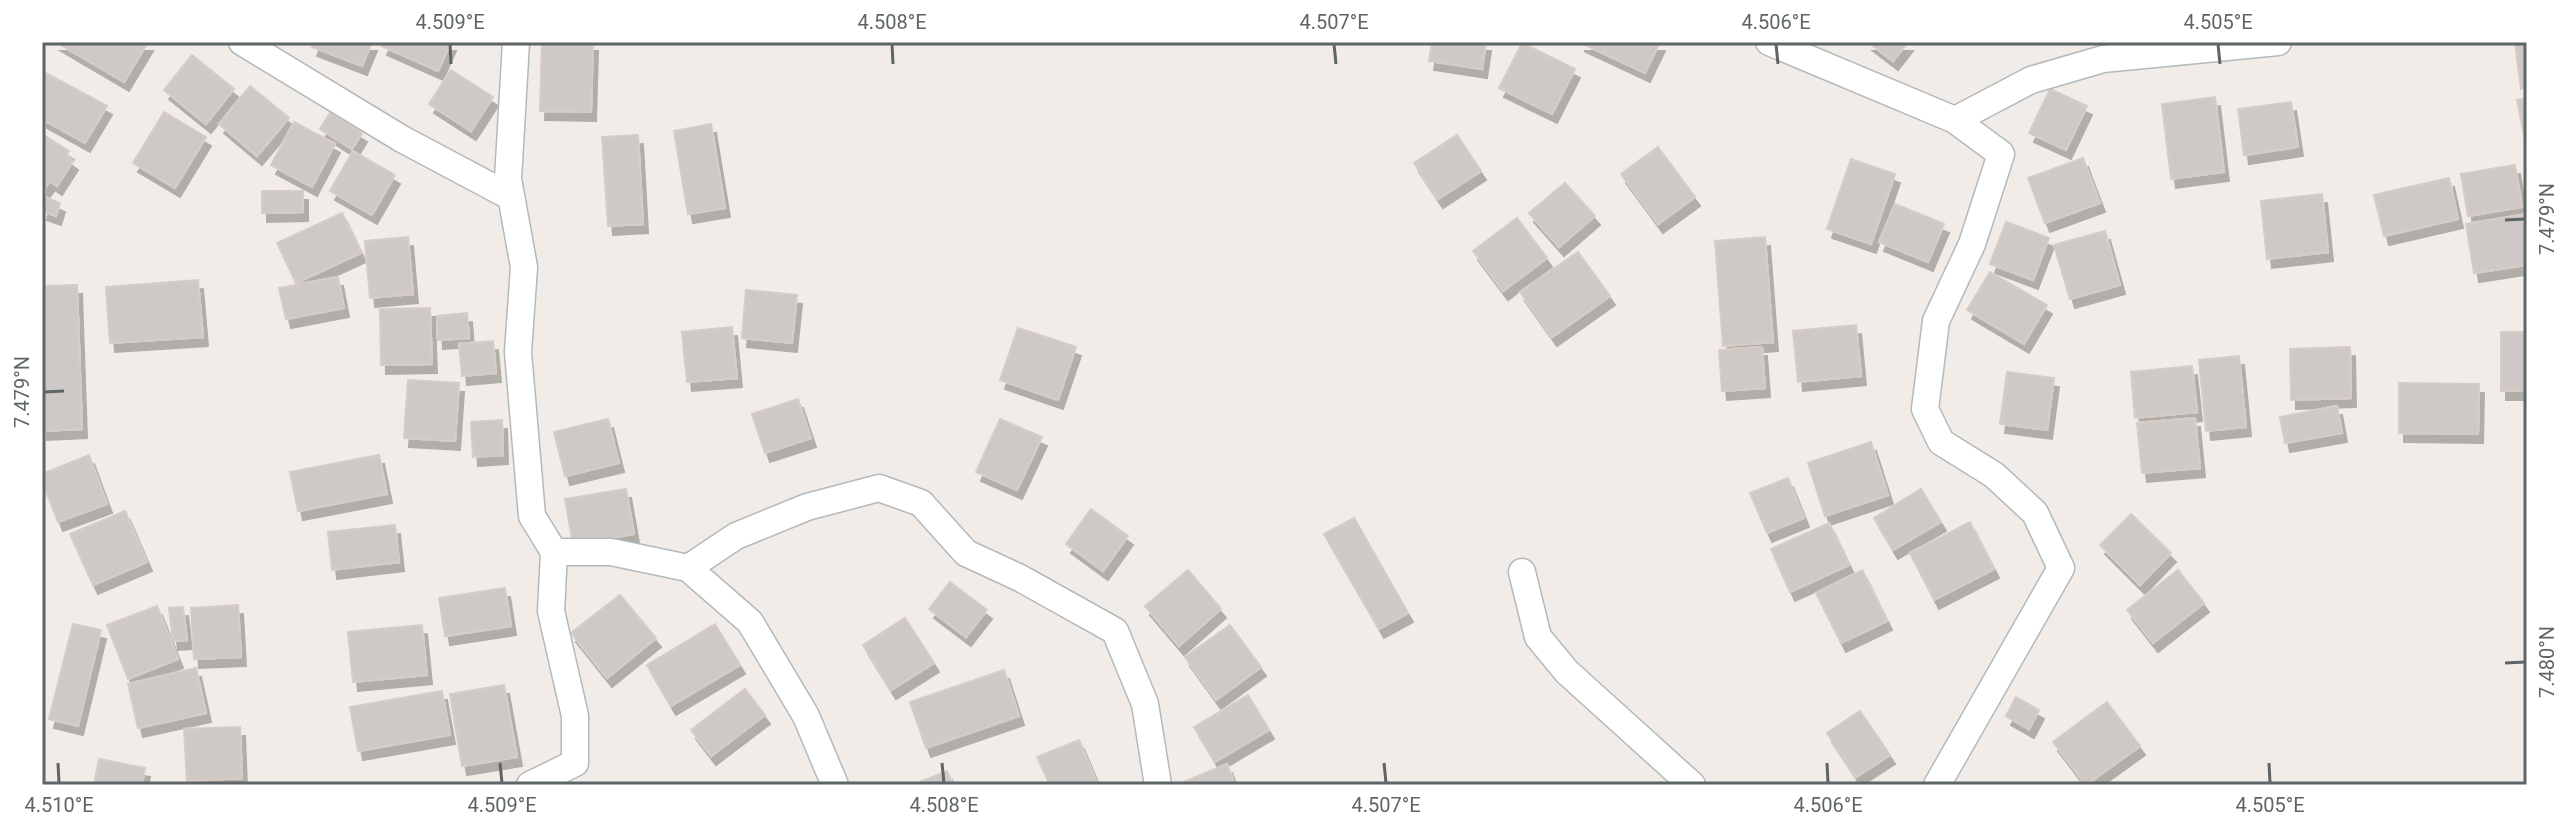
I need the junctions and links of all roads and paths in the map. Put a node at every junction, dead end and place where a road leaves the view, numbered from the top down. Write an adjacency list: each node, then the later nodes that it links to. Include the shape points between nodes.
1 (242, 42): 6 (street, via 402,139)
2 (516, 42): 6 (street)
3 (1769, 42): 5 (street)
4 (2278, 42): 5 (street, via 2103,59 2031,80)
5 (1955, 120): 14 (street, via 2001,154 1972,244 1936,321 1925,409 1941,442 1994,475 2035,513 2061,568)
6 (511, 197): 7 (street, via 524,267 518,352 532,516)
7 (554, 552): 8 (street, via 611,552); 10 (street, via 551,611 575,716 575,763)
8 (688, 568): 11 (street, via 750,622 806,716); 12 (street, via 736,536 807,507 879,488 921,503 966,553 1115,631 1145,704)
9 (1522, 572): 13 (street, via 1538,637 1567,672)
10 (530, 785)
11 (835, 785)
12 (1158, 785)
13 (1692, 785)
14 (1937, 785)

